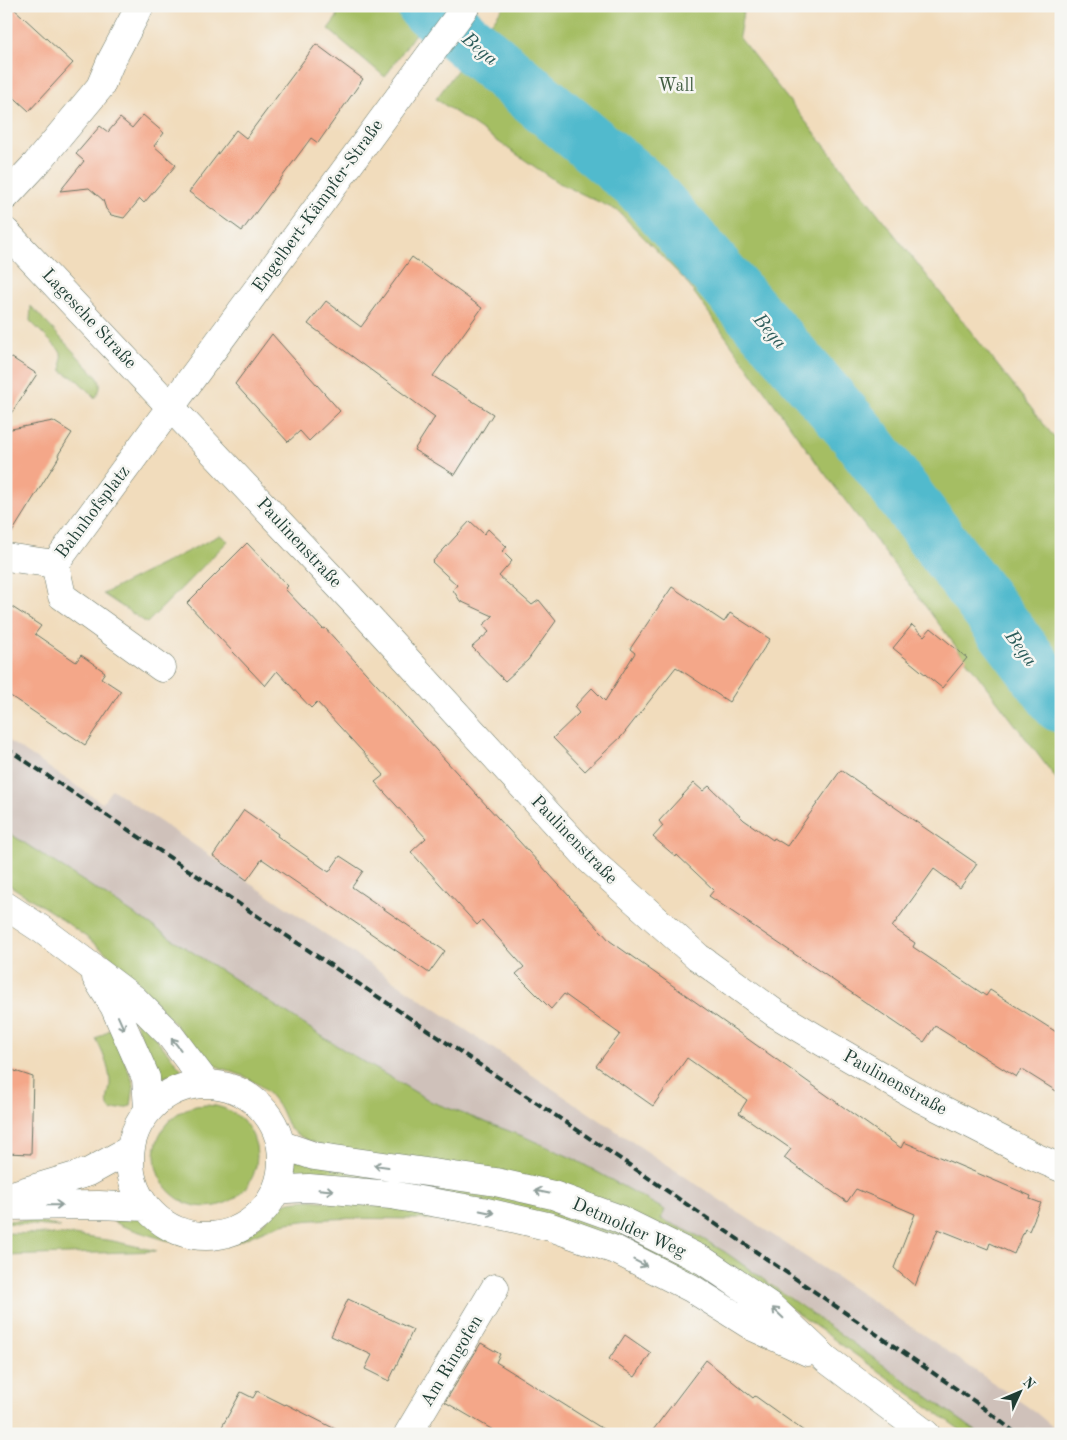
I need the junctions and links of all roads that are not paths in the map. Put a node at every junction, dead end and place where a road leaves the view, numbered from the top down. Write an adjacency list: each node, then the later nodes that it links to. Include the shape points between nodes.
1 (140, 6): 3 (street, via 100,88)
2 (466, 6): 5 (street, Engelbert-Kämpfer-Straße)
3 (6, 196)
4 (6, 232): 5 (street, Lagesche Straße)
5 (171, 407): 7 (street, Bahnhofsplatz); 15 (street, Paulinenstraße, via 590,860 698,957 776,1014 912,1094)
6 (6, 557): 7 (street)
7 (55, 564): 8 (street, Bahnhofsplatz, via 62,596)
8 (162, 668)
9 (6, 906): 10 (street)
10 (88, 965): 11 (street, one-way to 10, via 168,1034 134,999); 12 (street, one-way to 12, via 114,1006 146,1078)
11 (206, 1083): 12 (street, via 185,1086 165,1095); 13 (street, via 232,1088 255,1100 272,1120)
12 (148, 1109): 14 (street, via 138,1123)
13 (282, 1145): 16 (street, via 283,1168); 21 (street, Detmolder Weg, one-way to 13, via 770,1306 704,1261 617,1218 553,1195 496,1182 314,1156)
14 (129, 1150): 17 (street, via 89,1172); 19 (street, via 131,1174)
15 (1061, 1168)
16 (277, 1190): 19 (street, via 263,1213 242,1229 216,1237 189,1235 165,1225); 21 (street, Detmolder Weg, one-way to 21, via 309,1188 391,1195 551,1227 618,1251 690,1288 753,1327)
17 (6, 1197)
18 (6, 1206): 19 (street, one-way to 19)
19 (145, 1207)
20 (495, 1288): 22 (street, Am Ringofen)
21 (826, 1359): 23 (street, Detmolder Weg)
22 (408, 1434)
23 (926, 1434)

